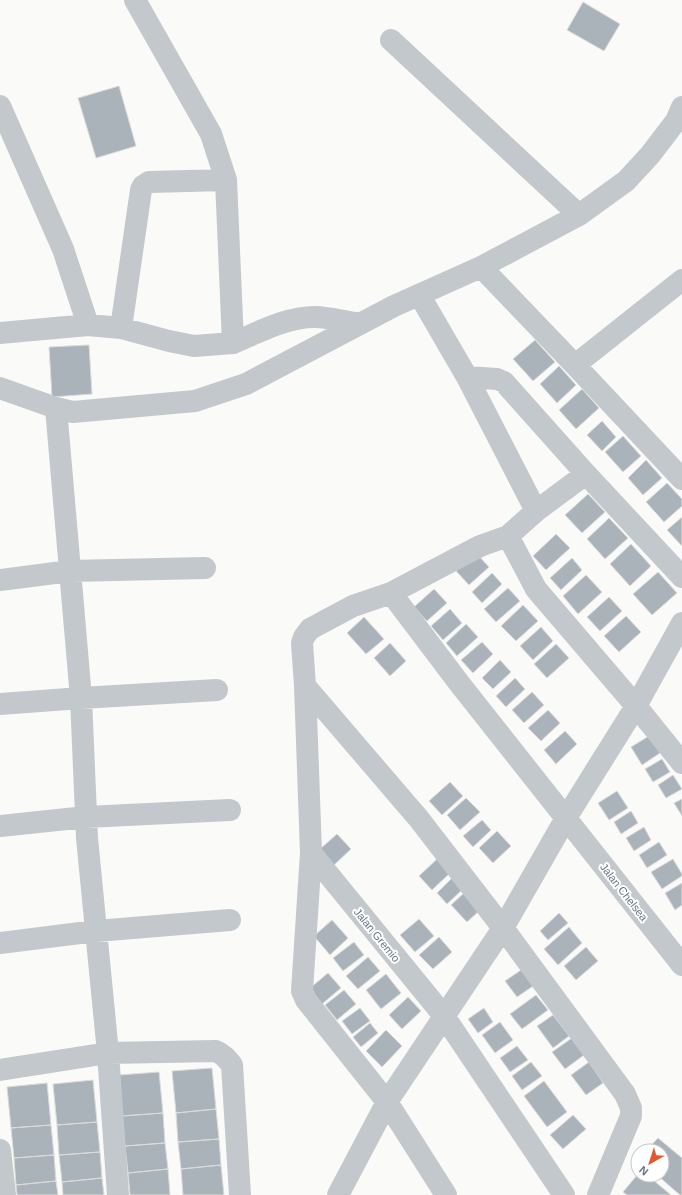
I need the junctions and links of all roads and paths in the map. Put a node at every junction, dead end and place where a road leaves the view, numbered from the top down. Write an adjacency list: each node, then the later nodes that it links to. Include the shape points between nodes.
1 (135, 0): 5 (street, via 211,134)
2 (391, 40): 6 (street)
3 (0, 106): 11 (street, via 63,249)
4 (680, 117): 6 (street, via 626,181)
5 (226, 180): 12 (street, via 149,182 141,190); 14 (street)
6 (579, 216): 7 (street)
7 (481, 267): 9 (street); 15 (street)
8 (682, 280): 15 (street)
9 (420, 296): 10 (street); 16 (street)
10 (360, 324): 14 (street, via 316,317 300,318); 18 (street, via 246,384 195,401 73,412)
11 (88, 325): 12 (street); 13 (street)
12 (121, 328): 14 (street, via 194,346)
13 (0, 333)
14 (233, 343)
15 (575, 365): 20 (street)
16 (466, 377): 19 (street, via 498,379 504,382); 21 (street)
17 (0, 388): 18 (street)
18 (56, 408): 24 (street)
19 (586, 474): 21 (street); 25 (street)
20 (682, 479)
21 (536, 511): 22 (street)
22 (508, 536): 27 (street, via 480,546); 33 (street, via 536,589)
23 (205, 568): 24 (street)
24 (70, 571): 26 (street); 31 (street)
25 (682, 577)
26 (0, 580)
27 (391, 593): 29 (street, via 353,606 310,629 302,643); 37 (street, Jalan Chelsea)
28 (682, 623): 33 (street)
29 (305, 686): 39 (street); 41 (street, via 419,819)
30 (217, 690): 31 (street)
31 (80, 698): 32 (street); 36 (street)
32 (0, 704)
33 (636, 706): 34 (street); 37 (street)
34 (682, 763)
35 (230, 810): 36 (street)
36 (86, 817): 38 (street); 42 (street)
37 (566, 818): 41 (street); 44 (street, Jalan Chelsea)
38 (0, 826)
39 (311, 854): 45 (street, Jalan Gremio); 48 (street, via 303,995)
40 (230, 920): 42 (street)
41 (503, 928): 45 (street); 56 (street, via 625,1094 631,1108 631,1116)
42 (96, 931): 43 (street); 46 (street)
43 (0, 943)
44 (682, 965)
45 (444, 1016): 48 (street); 55 (street, Jalan Gremio)
46 (108, 1053): 47 (street); 51 (street); 52 (street, via 216,1051 227,1058 232,1065)
47 (0, 1070)
48 (388, 1102): 53 (street); 54 (street)
49 (0, 1150): 50 (street)
50 (5, 1195)
51 (118, 1195)
52 (240, 1195)
53 (338, 1195)
54 (446, 1195)
55 (564, 1195)
56 (598, 1195)

